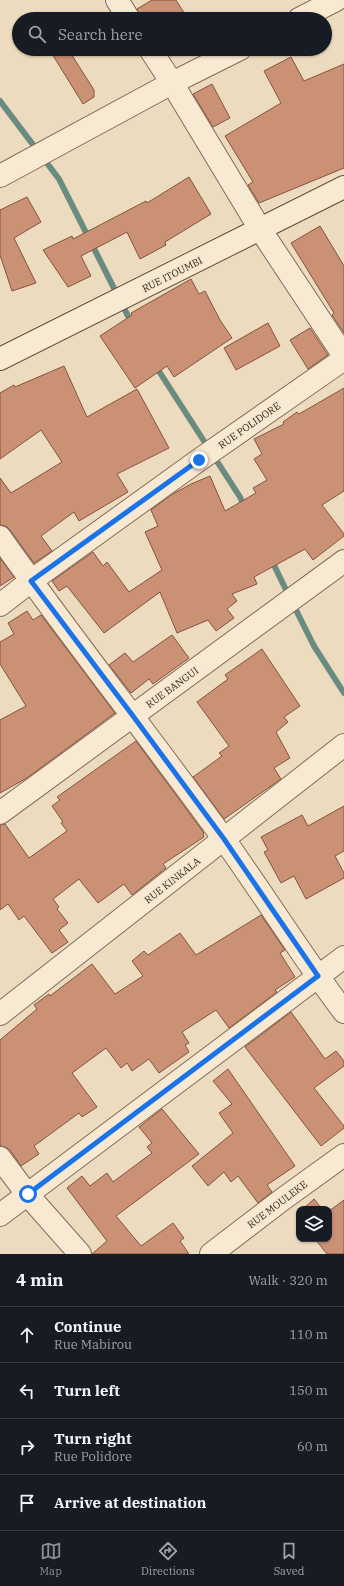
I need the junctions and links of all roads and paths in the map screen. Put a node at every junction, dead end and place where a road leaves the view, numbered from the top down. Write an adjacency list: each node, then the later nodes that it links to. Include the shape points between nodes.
1 (117, 0): 3 (street)
2 (336, 0): 4 (street)
3 (125, 12)
4 (313, 12)
5 (155, 56): 7 (street)
6 (226, 56): 7 (street)
7 (172, 83): 8 (street); 10 (street)
8 (0, 176)
9 (344, 187): 10 (street, RUE ITOUMBI)
10 (260, 229): 11 (street); 12 (street, RUE ITOUMBI)
11 (344, 358): 15 (street, RUE POLIDORE)
12 (0, 359)
13 (0, 537): 15 (street)
14 (344, 561): 17 (street, RUE BANGUI)
15 (31, 581): 16 (street, RUE POLIDORE); 17 (street)
16 (0, 604)
17 (133, 716): 19 (street, RUE BANGUI); 20 (street)
18 (344, 745): 20 (street, RUE KINKALA)
19 (0, 813)
20 (224, 839): 22 (street); 24 (street, RUE KINKALA)
21 (344, 957): 22 (street)
22 (318, 976): 23 (street); 27 (street)
23 (344, 1012)
24 (0, 1014)
25 (344, 1155): 30 (street, RUE MOULEKE)
26 (0, 1158): 27 (street)
27 (28, 1194): 28 (street); 29 (street)
28 (0, 1215)
29 (80, 1254)
30 (211, 1254)

